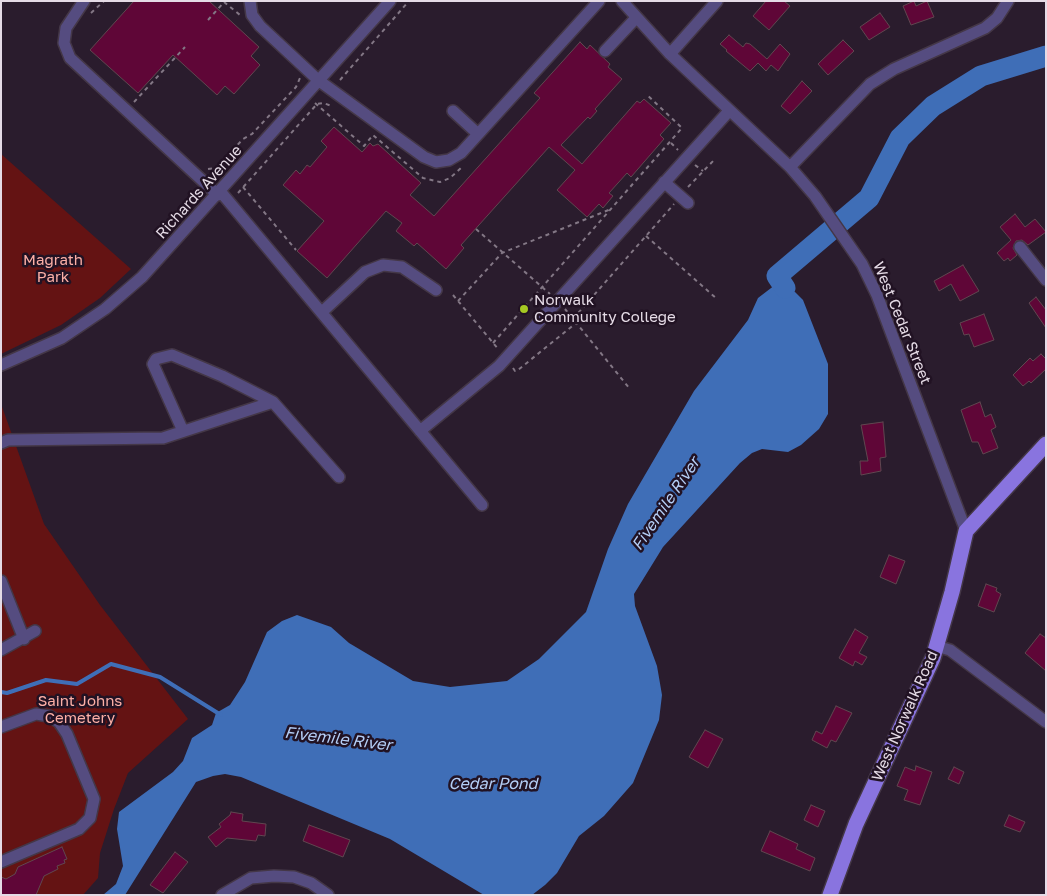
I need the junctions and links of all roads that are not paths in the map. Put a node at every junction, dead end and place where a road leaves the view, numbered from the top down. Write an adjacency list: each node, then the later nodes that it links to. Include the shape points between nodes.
1 (84, 1): 17 (street, via 66,28 64,43 73,62)
2 (390, 1): 11 (street, Richards Avenue)
3 (599, 1): 14 (street)
4 (622, 1): 8 (street, West Cedar Street)
5 (717, 1): 10 (street)
6 (1008, 1): 15 (street, via 986,28 894,69 870,84)
7 (246, 5): 11 (street, via 260,26)
8 (636, 18): 9 (street); 10 (street, West Cedar Street)
9 (605, 51)
10 (670, 54): 13 (street, West Cedar Street)
11 (318, 80): 14 (street, via 424,157 436,162 449,160 461,153); 17 (street, Richards Avenue)
12 (453, 111): 14 (street)
13 (729, 111): 15 (street, West Cedar Street); 16 (street)
14 (478, 134)
15 (790, 167): 31 (street, West Cedar Street, via 843,234 878,295)
16 (664, 182): 18 (street); 26 (street, via 499,366)
17 (219, 193): 22 (street); 23 (street, Richards Avenue, via 142,277 105,309 62,338)
18 (684, 200)
19 (1020, 247): 20 (street)
20 (1046, 280)
21 (436, 290): 22 (street, via 402,267 383,264 365,272)
22 (322, 312): 26 (street)
23 (1, 365)
24 (274, 402): 25 (street); 25 (street, via 172,355 156,359 153,364); 29 (street)
25 (183, 431): 27 (street, via 163,438 8,440)
26 (420, 431): 30 (street)
27 (1, 443)
28 (1046, 444): 31 (main road)
29 (339, 477)
30 (482, 505)
31 (966, 530): 35 (main road, West Norwalk Road)
32 (1, 581): 34 (street)
33 (36, 631): 34 (street)
34 (24, 639): 36 (street)
35 (936, 646): 37 (street, via 950,650); 42 (main road, West Norwalk Road, via 856,824)
36 (1, 650)
37 (1046, 722)
38 (1, 727): 39 (street, via 36,714 59,722 94,799 90,818 79,830)
39 (1, 862)
40 (222, 895): 41 (street, via 251,878 274,876 294,877 311,883)
41 (328, 895)
42 (830, 895)

